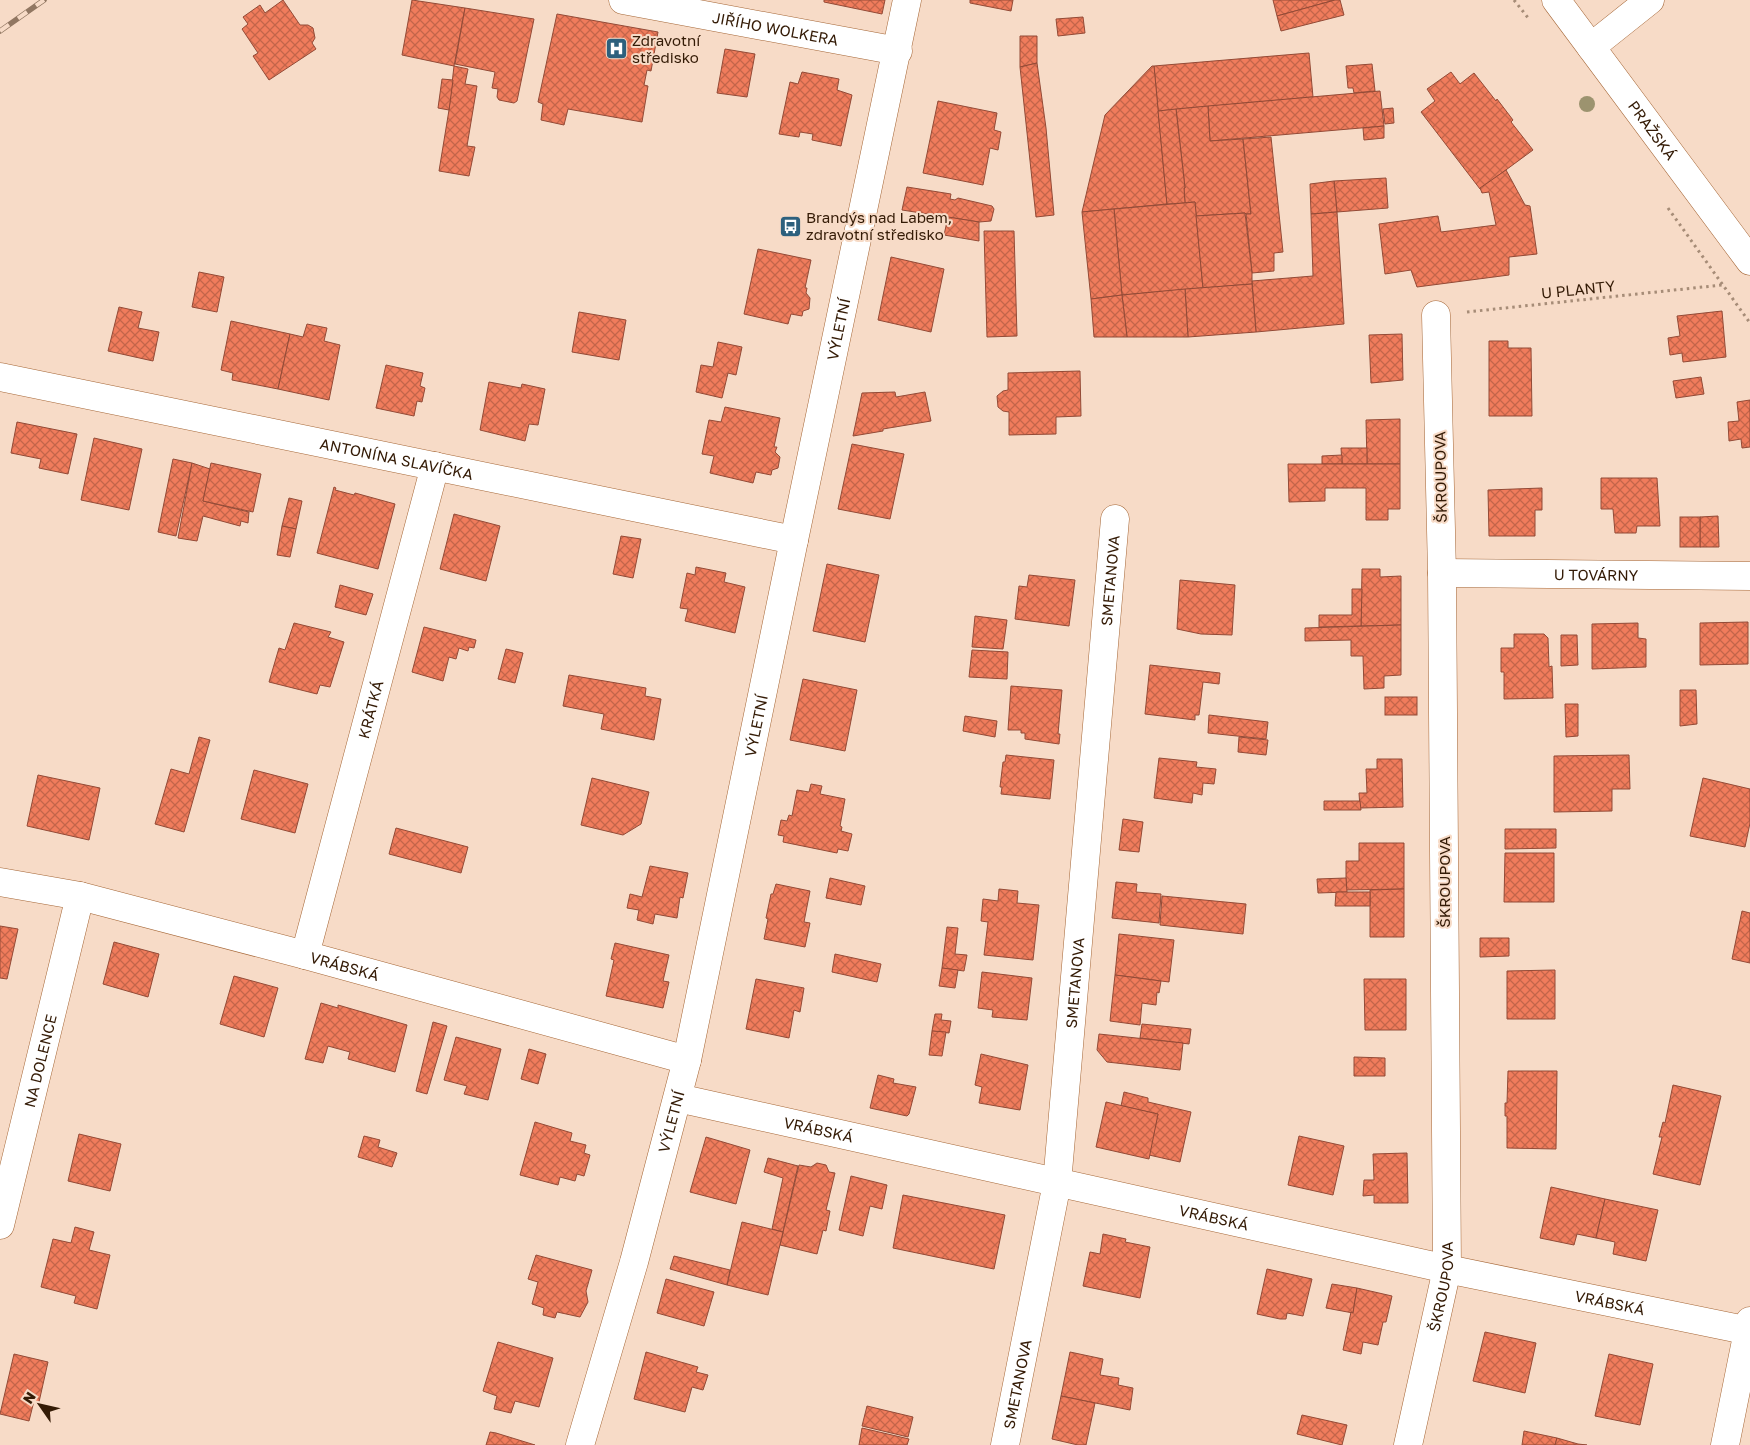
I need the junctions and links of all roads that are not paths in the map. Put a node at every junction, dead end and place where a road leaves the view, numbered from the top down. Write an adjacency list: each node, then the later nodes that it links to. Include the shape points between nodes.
1 (623, 0): 6 (street, JIŘÍHO WOLKERA)
2 (907, 0): 6 (street, VÝLETNÍ)
3 (1556, 0): 5 (street, PRAŽSKÁ)
4 (1650, 0): 5 (street)
5 (1592, 47): 7 (street, PRAŽSKÁ)
6 (898, 51): 12 (street, VÝLETNÍ)
7 (1750, 261)
8 (1436, 315): 13 (street, ŠKROUPOVA)
9 (0, 377): 10 (street, ANTONÍNA SLAVÍČKA)
10 (436, 466): 12 (street, ANTONÍNA SLAVÍČKA); 17 (street, KRÁTKÁ)
11 (1115, 519): 20 (street, SMETANOVA)
12 (794, 540): 18 (street, VÝLETNÍ)
13 (1442, 573): 14 (street, U TOVÁRNY); 22 (street, ŠKROUPOVA)
14 (1750, 576)
15 (0, 882): 16 (street, VRÁBSKÁ)
16 (80, 896): 17 (street, VRÁBSKÁ); 21 (street, NA DOLENCE)
17 (305, 955): 18 (street, VRÁBSKÁ)
18 (687, 1060): 19 (street, VÝLETNÍ)
19 (678, 1098): 20 (street, VRÁBSKÁ); 24 (street, VÝLETNÍ)
20 (1058, 1183): 22 (street, VRÁBSKÁ); 25 (street, SMETANOVA)
21 (0, 1225)
22 (1447, 1269): 23 (street, VRÁBSKÁ); 26 (street, ŠKROUPOVA)
23 (1749, 1328): 27 (street)
24 (580, 1445)
25 (1005, 1445)
26 (1408, 1445)
27 (1725, 1445)

